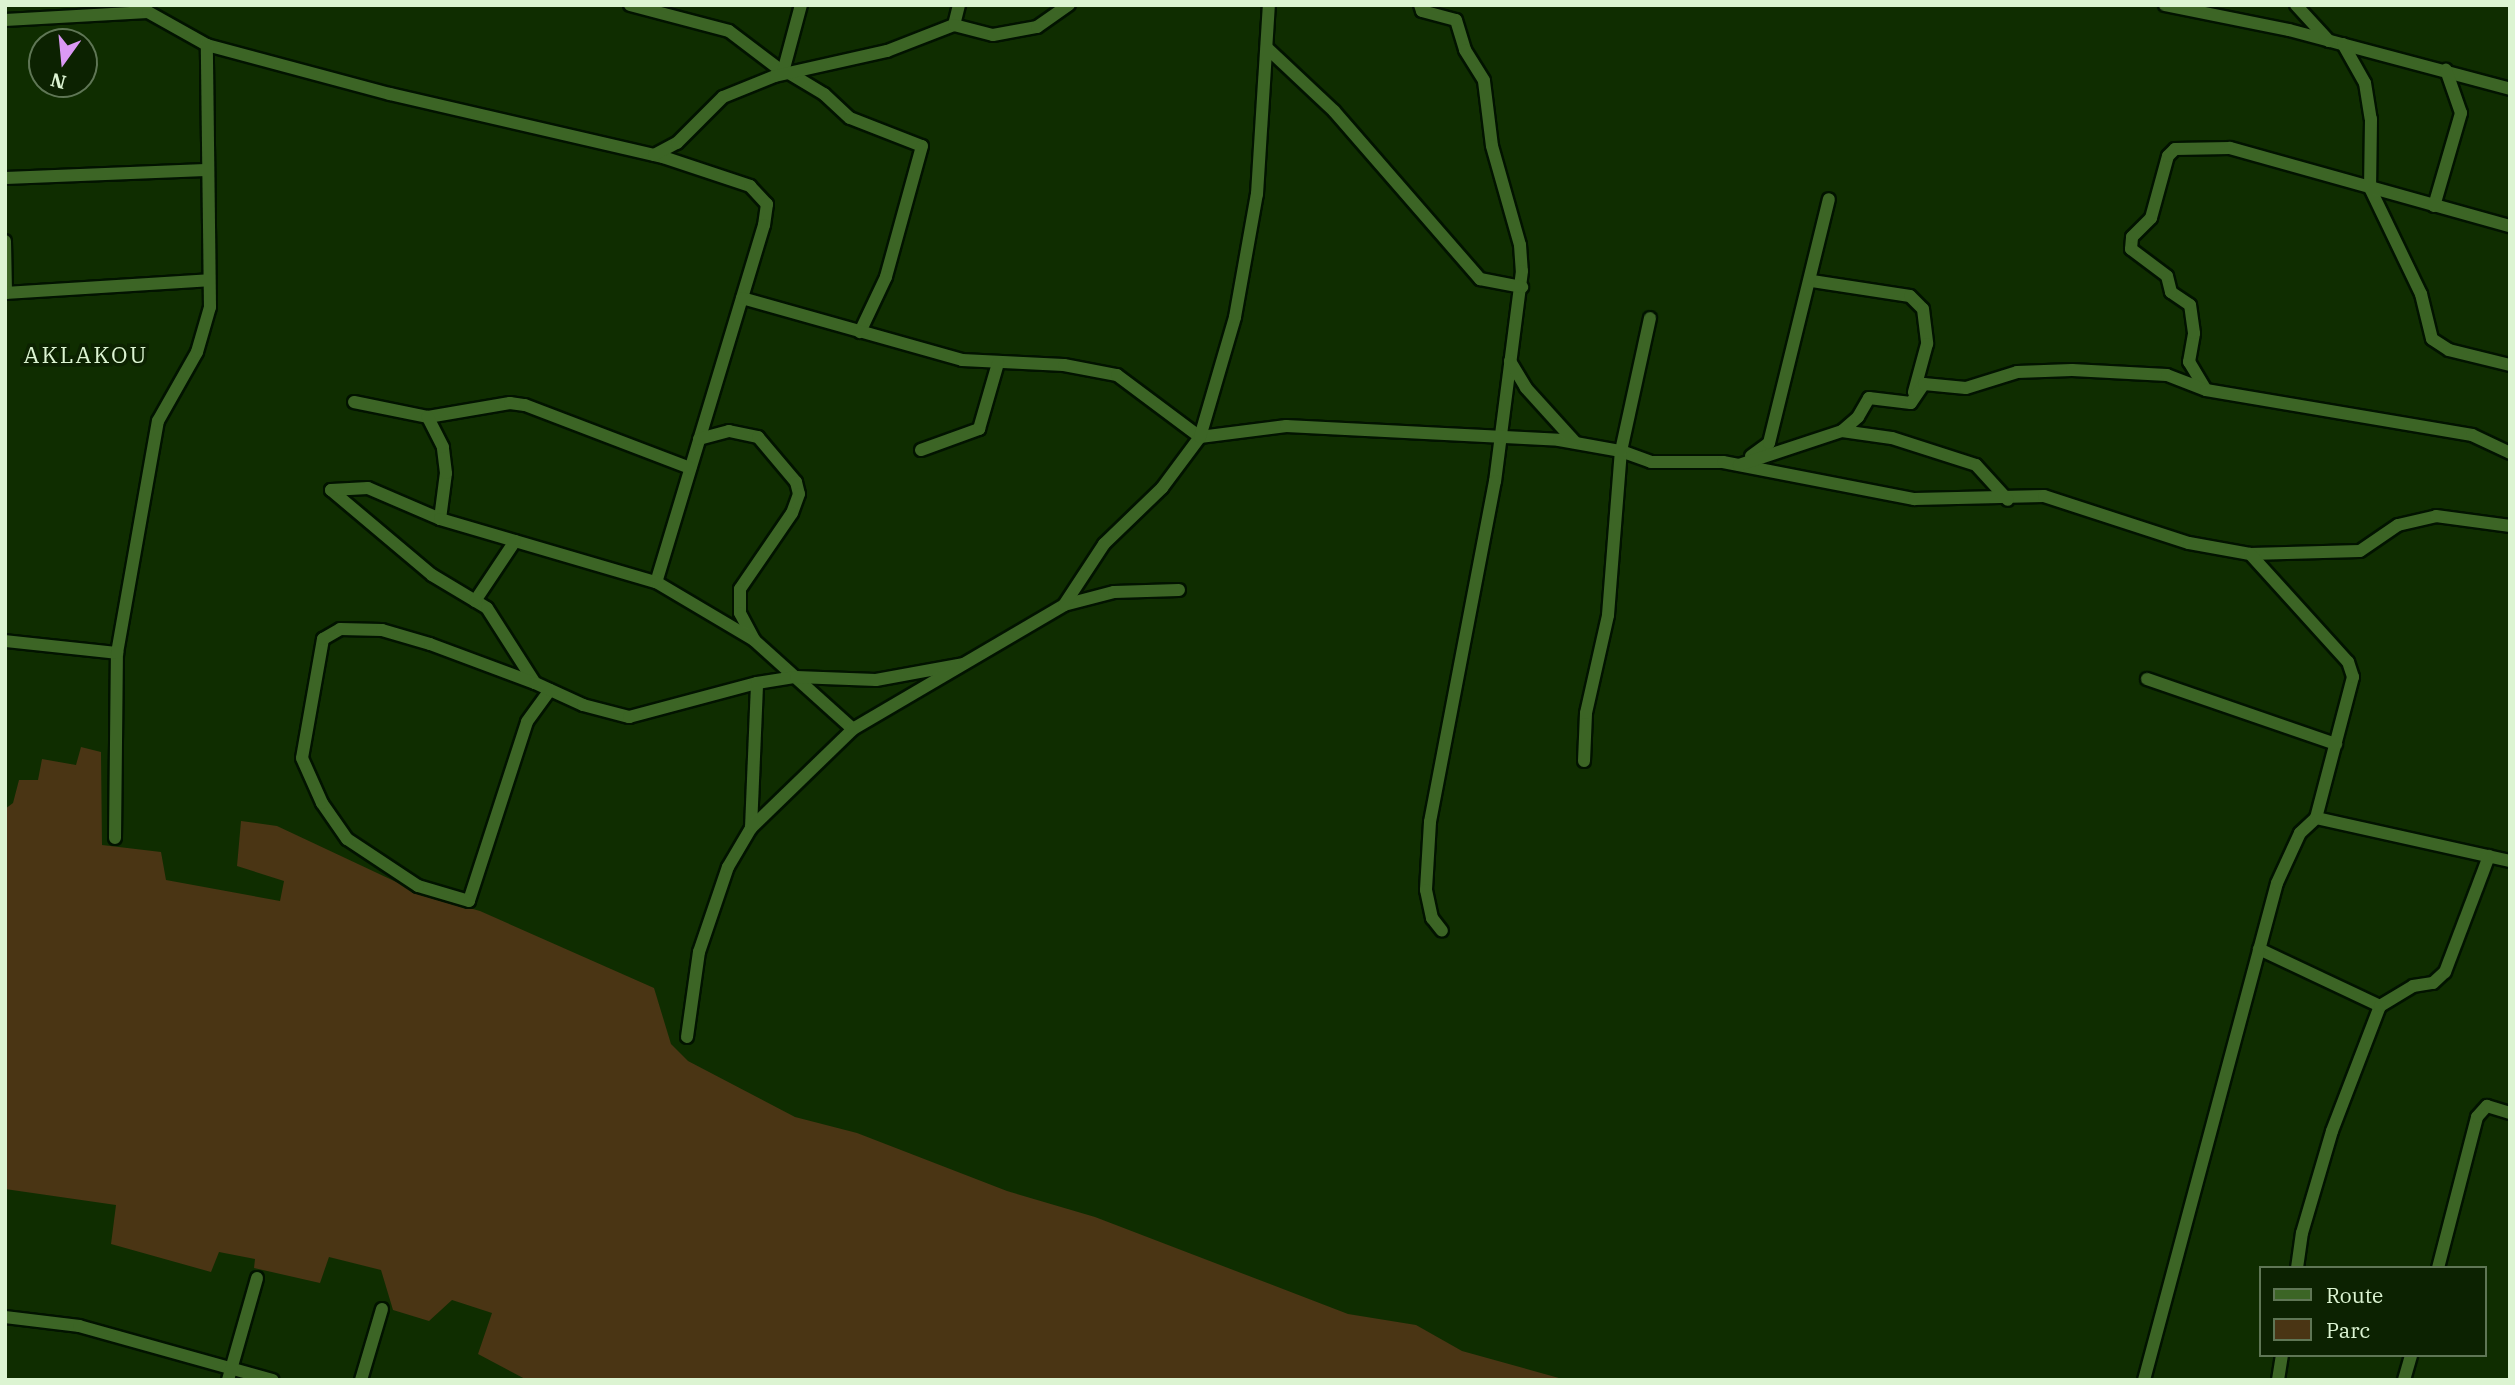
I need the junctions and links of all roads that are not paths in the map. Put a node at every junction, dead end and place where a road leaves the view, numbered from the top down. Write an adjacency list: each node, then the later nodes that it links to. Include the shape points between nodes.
1 (630, 5): 2 (street, via 729,31 783,72)
2 (801, 5)
3 (959, 5): 10 (street)
4 (1069, 5): 10 (street, via 1037,27 993,35)
5 (1269, 5): 14 (street)
6 (1420, 5): 28 (street, via 1422,11 1455,20 1465,50 1484,81 1492,146 1520,245)
7 (2165, 5): 11 (street)
8 (2296, 5): 11 (street)
9 (5, 20): 13 (street, via 148,12)
10 (954, 25): 16 (street, via 887,51)
11 (2329, 41): 12 (street)
12 (2343, 44): 15 (street); 21 (street, via 2365,83 2371,119)
13 (207, 45): 18 (street, via 390,94); 19 (street)
14 (1267, 48): 28 (street, via 1334,111 1480,279); 41 (street, via 1258,180 1247,251 1235,317)
15 (2446, 71): 17 (street); 23 (street, via 2461,113)
16 (789, 73): 18 (street, via 723,97 677,143); 32 (street, via 824,94 850,118 922,146 886,277)
17 (2510, 89)
18 (654, 155): 30 (street, via 750,186 767,204)
19 (206, 170): 20 (street); 26 (street)
20 (5, 178)
21 (2370, 188): 23 (street); 35 (street, via 2421,294 2432,339 2449,350); 36 (street, via 2230,148 2175,149 2168,156 2151,218 2132,237 2131,249 2167,276 2171,292 2190,305 2194,334 2189,362)
22 (1829, 199): 27 (street)
23 (2434, 206): 24 (street)
24 (2510, 226)
25 (5, 241): 29 (street)
26 (209, 280): 29 (street); 61 (street, via 210,307 197,352 158,421)
27 (1812, 281): 38 (street, via 1910,296 1923,309 1927,344); 48 (street, via 1769,443)
28 (1522, 287): 33 (street)
29 (6, 293)
30 (742, 298): 32 (street); 43 (street)
31 (1650, 318): 46 (street)
32 (860, 332): 34 (street, via 962,360)
33 (1510, 360): 42 (street); 44 (street, via 1526,388)
34 (998, 363): 41 (street, via 1064,365 1117,375); 45 (street, via 979,429)
35 (2510, 365)
36 (2206, 390): 38 (street, via 2167,375 2118,370 2017,372 1966,388 1924,384); 47 (street, via 2472,435)
37 (355, 402): 39 (street)
38 (1912, 403): 40 (street, via 1869,398 1858,417)
39 (428, 417): 49 (street, via 510,403 525,405); 51 (street, via 443,447 446,473)
40 (1842, 431): 48 (street); 50 (street, via 1892,438 1976,465)
41 (1200, 437): 42 (street, via 1286,426); 58 (street, via 1162,488 1104,544)
42 (1502, 438): 44 (street); 76 (street, via 1430,822 1426,890 1432,918)
43 (699, 439): 49 (street); 59 (street, via 729,431 758,438 796,482 799,494 792,513 740,589 740,613)
44 (1575, 442): 46 (street)
45 (921, 450)
46 (1621, 451): 48 (street, via 1670,465); 70 (street, via 1608,615 1586,713)
47 (2510, 453)
48 (1739, 465): 50 (street, via 1914,499)
49 (690, 467): 55 (street)
50 (2008, 500): 54 (street, via 2044,496 2189,543)
51 (440, 519): 53 (street); 57 (street, via 369,488 331,490 432,575)
52 (2510, 526): 54 (street, via 2436,516 2398,525 2360,551)
53 (515, 541): 55 (street); 57 (street)
54 (2250, 554): 69 (street, via 2353,670)
55 (656, 582): 59 (street)
56 (1179, 590): 58 (street, via 1114,592)
57 (475, 601): 65 (street, via 501,624)
58 (1064, 605): 62 (street)
59 (754, 640): 63 (street)
60 (5, 641): 61 (street)
61 (117, 653): 73 (street)
62 (968, 663): 63 (street, via 876,680); 68 (street)
63 (796, 677): 66 (street); 68 (street)
64 (2147, 679): 69 (street)
65 (535, 682): 67 (street); 67 (street, via 382,630 334,630 323,639 302,758 322,803 347,839 418,886 469,901 527,722)
66 (757, 683): 67 (street, via 629,718); 72 (street)
67 (550, 690)
68 (853, 729): 72 (street)
69 (2336, 744): 71 (street)
70 (1584, 761)
71 (2316, 818): 74 (street); 77 (street, via 2300,833 2286,859)
72 (751, 828): 79 (street, via 728,867 699,952)
73 (115, 838)
74 (2489, 856): 75 (street); 78 (street, via 2445,972 2433,983 2413,986)
75 (2510, 861)
76 (1442, 931)
77 (2259, 949): 78 (street); 91 (street)
78 (2380, 1006): 81 (street, via 2332,1131 2302,1233)
79 (687, 1037)
80 (2510, 1113): 82 (street, via 2487,1106 2477,1117)
81 (2297, 1266)
82 (2439, 1266)
83 (257, 1278): 88 (street)
84 (382, 1309): 90 (street)
85 (5, 1317): 88 (street, via 79,1326)
86 (2282, 1357): 92 (street)
87 (2410, 1357): 93 (street)
88 (230, 1374): 89 (street)
89 (273, 1380)
90 (361, 1380)
91 (2144, 1380)
92 (2278, 1380)
93 (2404, 1380)

